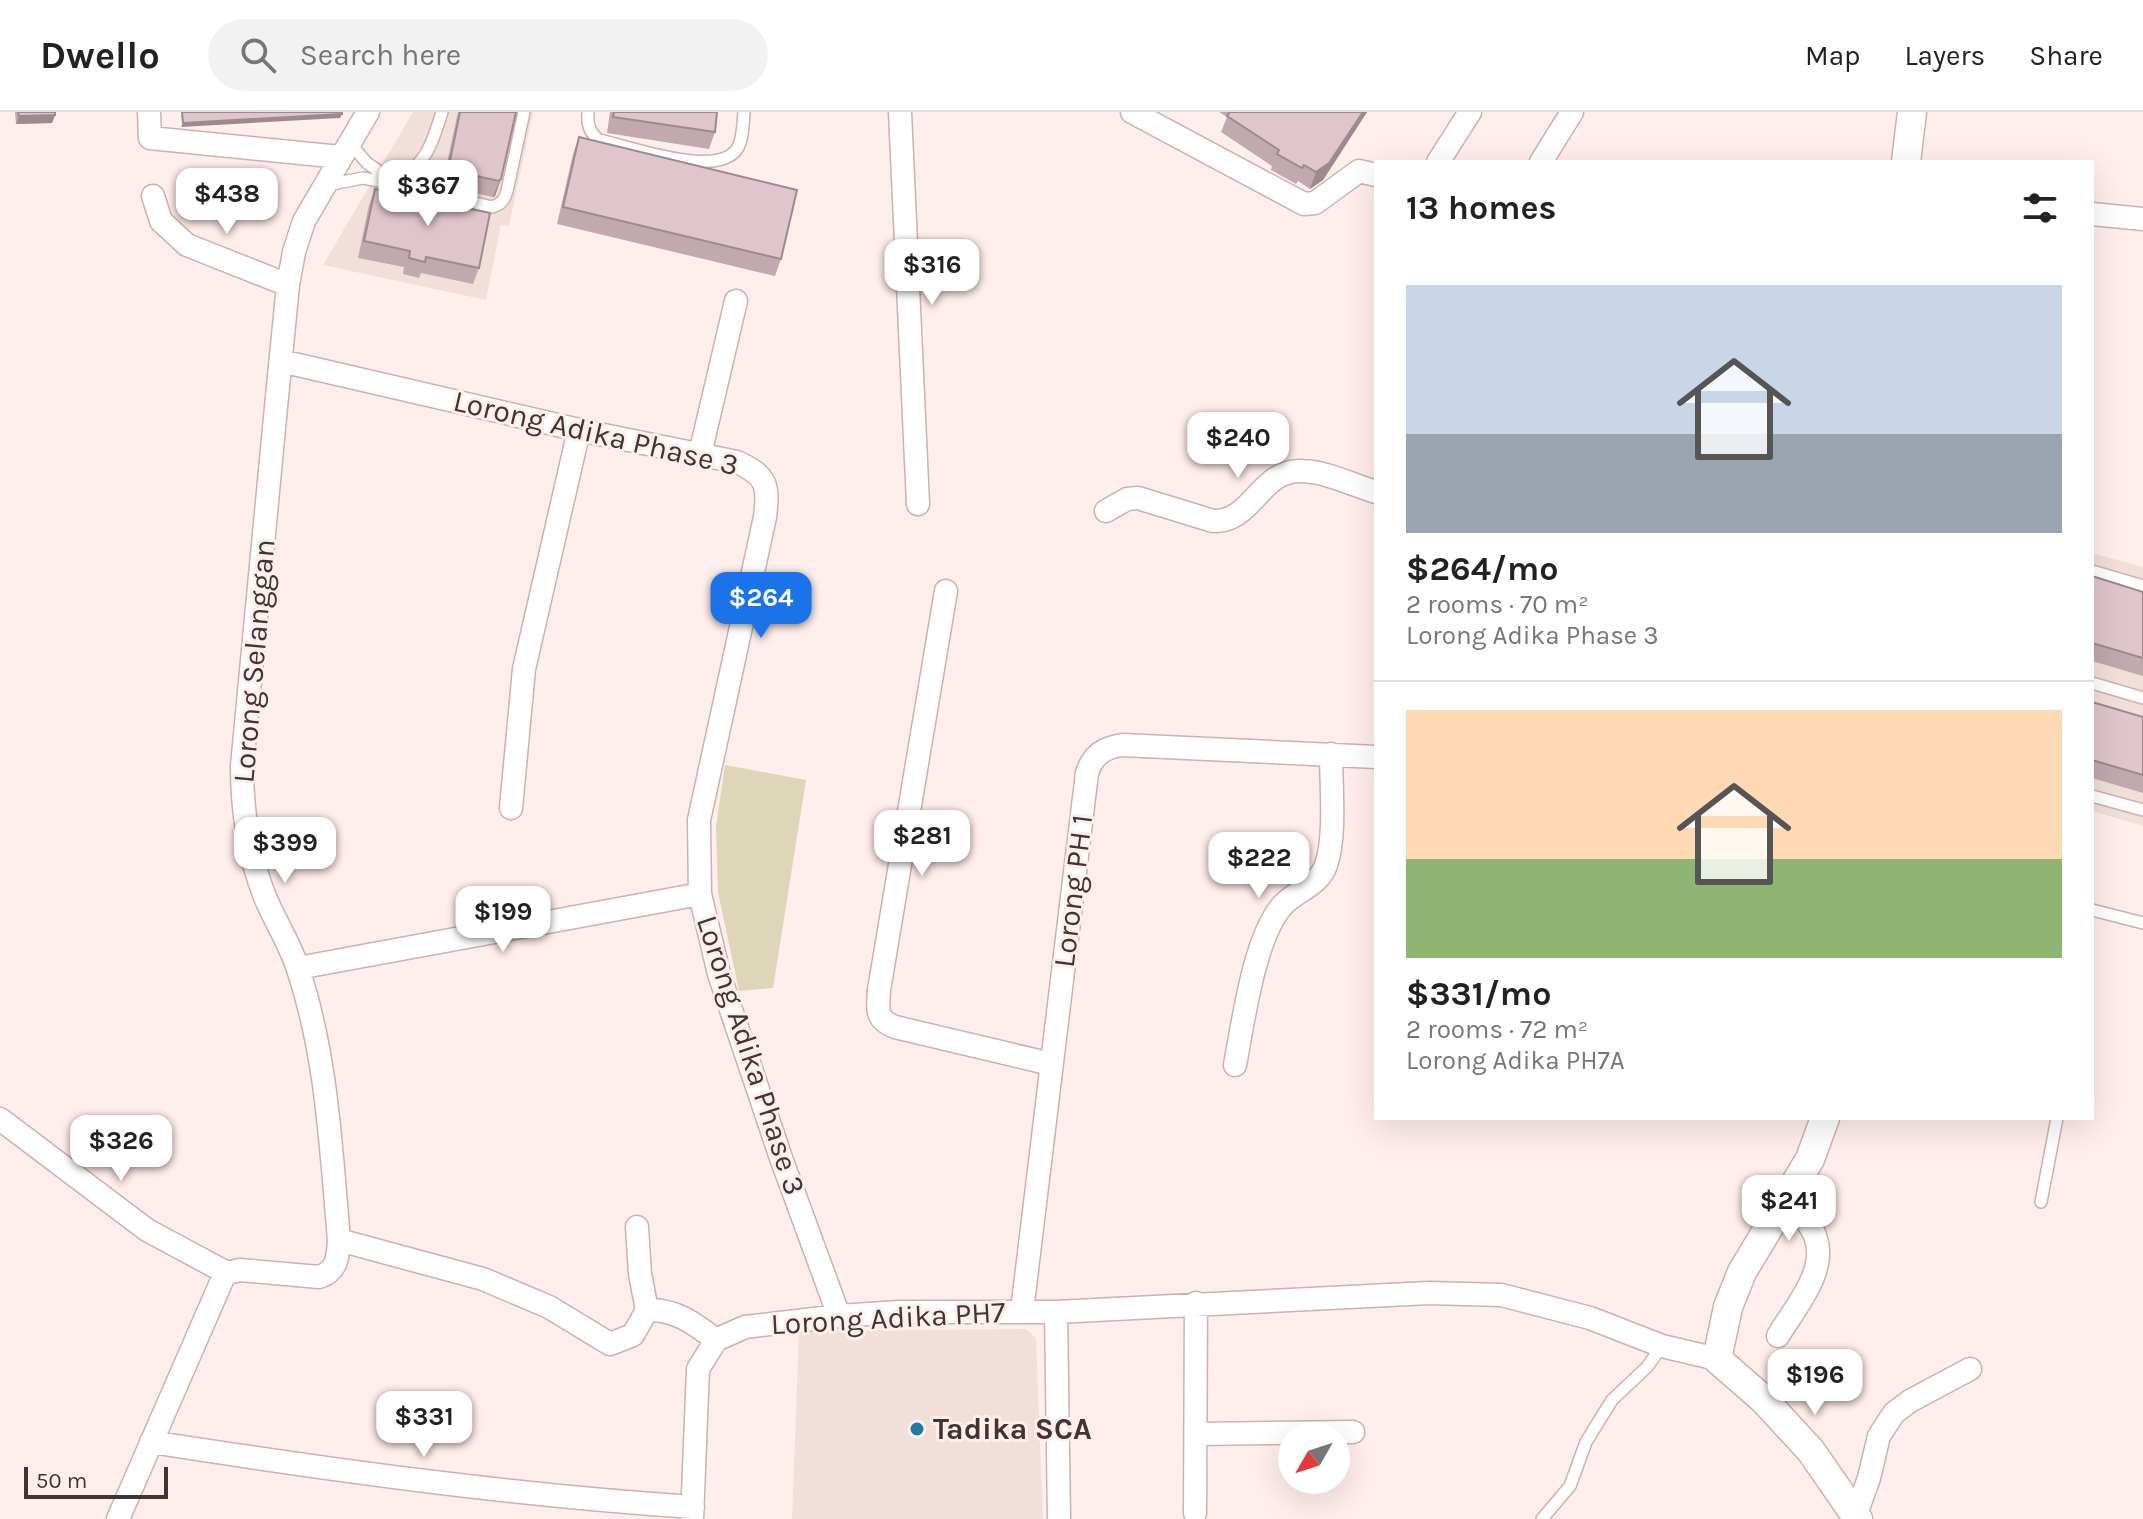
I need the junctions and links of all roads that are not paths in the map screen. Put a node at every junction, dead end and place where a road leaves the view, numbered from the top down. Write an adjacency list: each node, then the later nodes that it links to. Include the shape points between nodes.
1 (149, 112): 12 (street, via 150,138)
2 (368, 112): 12 (street, Lorong Selanggan)
3 (442, 112): 17 (lane, via 427,154)
4 (524, 112): 17 (lane, via 507,191 499,205)
5 (588, 112): 6 (lane, via 592,135 599,140 712,163 737,149)
6 (744, 112)
7 (900, 112): 28 (street)
8 (1132, 112): 16 (street, via 1304,204 1315,203 1359,171)
9 (1470, 112): 13 (street)
10 (1572, 112): 14 (street)
11 (1912, 112): 15 (street)
12 (344, 150): 17 (lane); 18 (street, Lorong Selanggan)
13 (1439, 160)
14 (1542, 160)
15 (1906, 160)
16 (1374, 175)
17 (396, 184): 18 (lane, via 363,178)
18 (327, 185): 22 (street, Lorong Selanggan, via 304,221)
19 (153, 196): 22 (street, via 161,221 187,245)
20 (2094, 214): 21 (street)
21 (2143, 219)
22 (288, 285): 24 (street, Lorong Selanggan)
23 (736, 301): 26 (street)
24 (281, 361): 25 (street, Lorong Adika Phase 3); 43 (street, Lorong Selanggan, via 251,648 242,805 265,896)
25 (579, 430): 26 (street, Lorong Adika Phase 3); 38 (street, via 524,669)
26 (700, 454): 40 (street, Lorong Adika Phase 3, via 756,471 767,499 699,820)
27 (1374, 491): 29 (street, via 1303,471 1279,476 1246,509 1225,521 1138,498)
28 (918, 504)
29 (1106, 511)
30 (2094, 572): 31 (lane)
31 (2143, 586)
32 (946, 591): 44 (street, via 879,1009 883,1022 895,1027)
33 (2094, 684): 34 (lane)
34 (2143, 698)
35 (1331, 754): 36 (street, Lorong PH 1); 44 (street, Lorong PH 1, via 1122,745 1105,748 1094,758 1087,773); 45 (street, via 1326,867 1282,906 1272,922)
36 (1374, 757)
37 (2094, 797): 39 (lane)
38 (511, 808)
39 (2143, 810)
40 (700, 894): 43 (street); 58 (street, Lorong Adika Phase 3, via 719,974)
41 (2094, 911): 42 (lane)
42 (2143, 923)
43 (298, 968): 52 (street, Lorong Selanggan, via 325,1086)
44 (1051, 1064): 56 (street, Lorong PH 1)
45 (1235, 1065)
46 (0, 1119): 53 (street, via 147,1230)
47 (1824, 1120): 49 (street)
48 (2057, 1120): 50 (lane)
49 (1788, 1197): 59 (street, via 1816,1236 1820,1257); 62 (street, via 1742,1272)
50 (2041, 1202)
51 (637, 1227): 55 (street)
52 (339, 1240): 53 (street, Lorong Selanggan, via 334,1267 319,1277); 55 (street, via 483,1279 549,1307 610,1344 633,1335)
53 (227, 1273): 66 (street)
54 (1196, 1303): 57 (street, Lorong Adika PH7); 61 (street, Lorong Adika PH7, via 1501,1295 1590,1318); 65 (street)
55 (647, 1310): 60 (street, via 689,1320)
56 (1022, 1311): 57 (street, Lorong Adika PH7); 58 (street, Lorong Adika PH7)
57 (1056, 1312): 71 (street)
58 (839, 1316): 60 (street, Lorong Adika PH7, via 745,1327)
59 (1778, 1336)
60 (716, 1340): 67 (street, via 698,1369)
61 (1662, 1346): 62 (street, Lorong Adika PH7); 72 (lane, via 1612,1400 1586,1442 1570,1486)
62 (1717, 1359): 69 (street, via 1811,1451)
63 (1970, 1369): 69 (street, via 1894,1413 1879,1436)
64 (1353, 1432): 65 (street)
65 (1196, 1434): 68 (street)
66 (151, 1442): 67 (street, via 421,1482); 70 (street)
67 (693, 1513)
68 (1195, 1513)
69 (1857, 1517)
70 (118, 1519)
71 (1059, 1519)
72 (1542, 1519)

